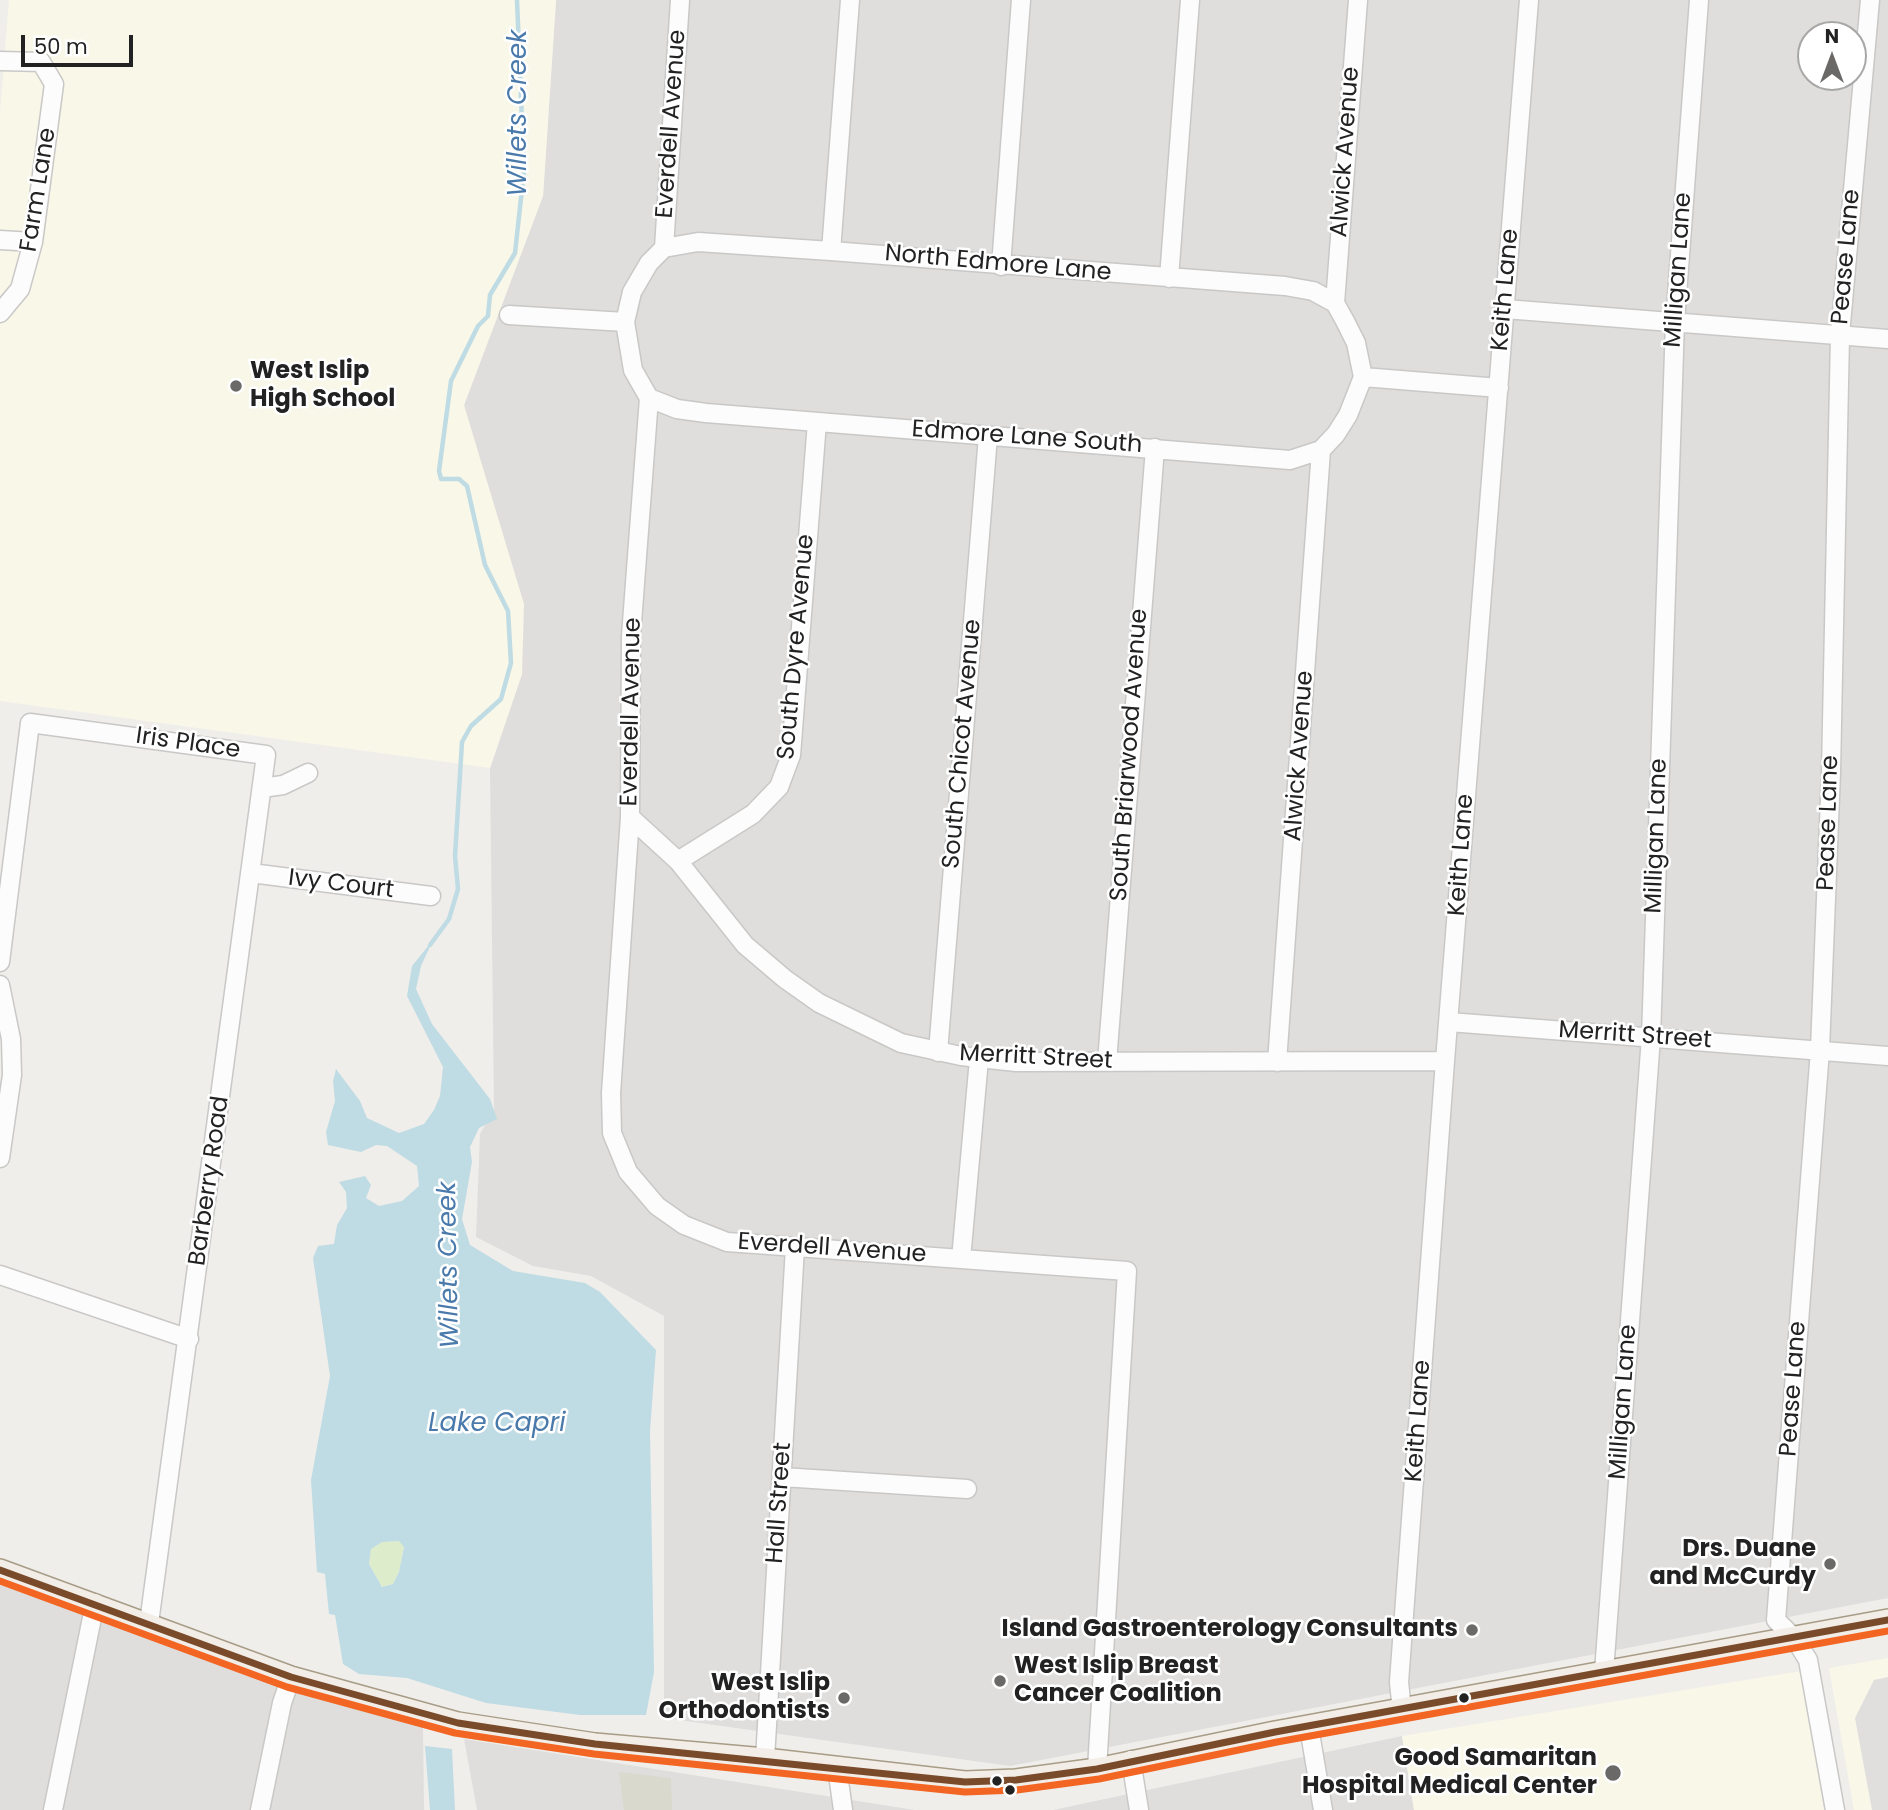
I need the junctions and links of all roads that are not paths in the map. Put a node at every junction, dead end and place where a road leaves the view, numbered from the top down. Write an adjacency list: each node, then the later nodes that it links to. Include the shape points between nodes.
1 (680, 0): 12 (street, Everdell Avenue)
2 (850, 0): 13 (street)
3 (1021, 0): 14 (street)
4 (1190, 0): 15 (street)
5 (1358, 0): 16 (street, Alwick Avenue)
6 (1529, 0): 17 (street, Keith Lane)
7 (1699, 0): 21 (street, Milligan Lane)
8 (1870, 0): 22 (street, Pease Lane)
9 (0, 61): 11 (street, Farm Lane, via 41,62 54,84)
10 (0, 240): 11 (street)
11 (33, 242): 18 (street, Farm Lane, via 20,289)
12 (664, 248): 13 (street, North Edmore Lane, via 698,242); 20 (street, via 632,292)
13 (831, 251): 14 (street, North Edmore Lane)
14 (1001, 266): 15 (street, North Edmore Lane)
15 (1169, 278): 16 (street, North Edmore Lane, via 1285,286 1313,291)
16 (1335, 303): 24 (street, via 1356,343)
17 (1505, 309): 21 (street); 25 (street, Keith Lane)
18 (0, 313)
19 (509, 315): 20 (street)
20 (625, 322): 26 (street, via 633,370)
21 (1675, 322): 22 (street); 40 (street, Milligan Lane)
22 (1840, 335): 23 (street); 41 (street, Pease Lane)
23 (1888, 339)
24 (1363, 377): 25 (street); 30 (street, via 1348,415)
25 (1499, 387): 39 (street, Keith Lane)
26 (649, 398): 27 (street, Edmore Lane South, via 696,412); 33 (street, Everdell Avenue, via 631,636)
27 (817, 422): 28 (street, Edmore Lane South); 34 (street, South Dyre Avenue, via 791,755 779,787 752,814)
28 (988, 436): 29 (street, Edmore Lane South); 42 (street, South Chicot Avenue)
29 (1155, 448): 30 (street, Edmore Lane South, via 1290,460); 46 (street, South Briarwood Avenue)
30 (1321, 450): 47 (street, Alwick Avenue)
31 (308, 773): 32 (street, Iris Place, via 283,785)
32 (262, 788): 35 (street, Barberry Road); 37 (street, Iris Place, via 266,755 30,723)
33 (630, 817): 34 (street, Merritt Street); 49 (street, Everdell Avenue, via 612,1133 628,1172 657,1206 684,1225 727,1242)
34 (678, 861): 42 (street, Merritt Street, via 745,945 785,979 856,1023 901,1043)
35 (251, 873): 36 (street, Ivy Court); 52 (street, Barberry Road)
36 (431, 896)
37 (0, 962)
38 (0, 985): 48 (street, via 11,1039 12,1075)
39 (1449, 1022): 40 (street, Merritt Street); 45 (street, Keith Lane)
40 (1651, 1037): 41 (street, Merritt Street); 60 (street, Milligan Lane)
41 (1820, 1050): 43 (street, Merritt Street); 59 (street, Pease Lane, via 1776,1620)
42 (938, 1052): 44 (street, Merritt Street)
43 (1888, 1056)
44 (979, 1059): 46 (street, Merritt Street); 50 (street)
45 (1445, 1061): 47 (street, Merritt Street); 62 (street, Keith Lane, via 1399,1682)
46 (1107, 1062): 47 (street, Merritt Street)
47 (1277, 1062)
48 (0, 1158)
49 (795, 1247): 50 (street, Everdell Avenue); 53 (street, Hall Street)
50 (961, 1259): 67 (street, Everdell Avenue, via 1127,1271)
51 (0, 1275): 52 (street)
52 (189, 1339): 58 (street, Barberry Road)
53 (782, 1477): 54 (street); 64 (street, Hall Street)
54 (967, 1489)
55 (0, 1570): 56 (main road)
56 (95, 1603): 58 (main road); 68 (street)
57 (1888, 1620): 59 (main road)
58 (149, 1623): 61 (main road)
59 (1795, 1639): 60 (main road); 73 (street, Pease Lane, via 1808,1660)
60 (1604, 1672): 62 (main road)
61 (291, 1677): 64 (main road, via 505,1732); 69 (street)
62 (1402, 1711): 63 (main road)
63 (1309, 1727): 65 (main road); 72 (street)
64 (765, 1759): 66 (main road)
65 (1131, 1760): 67 (main road); 71 (street)
66 (836, 1767): 67 (main road, via 965,1782); 70 (street)
67 (1097, 1769)
68 (53, 1810)
69 (260, 1810)
70 (843, 1810)
71 (1139, 1810)
72 (1323, 1810)
73 (1835, 1810)

